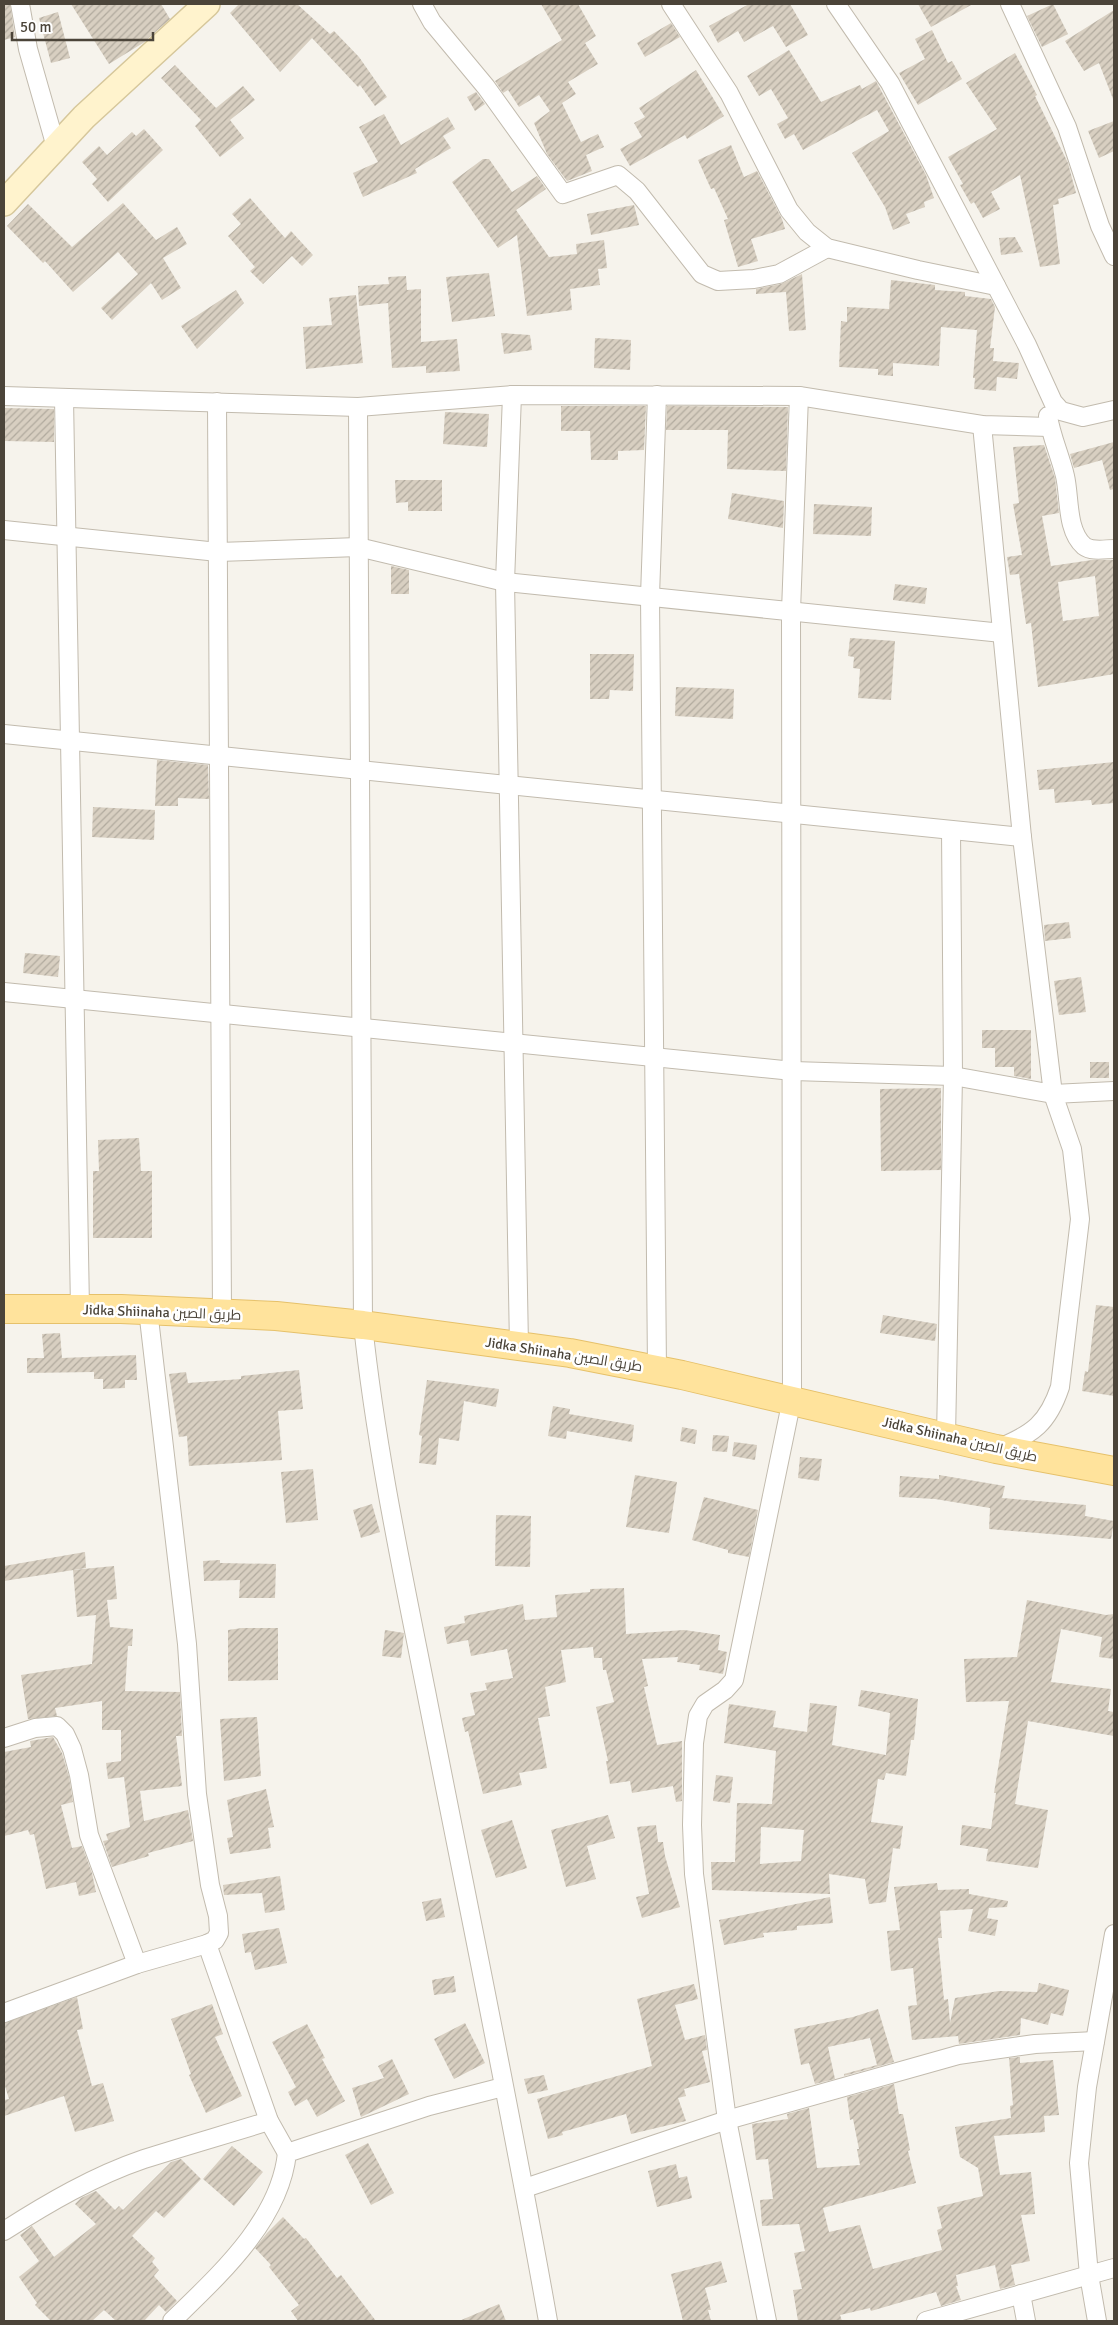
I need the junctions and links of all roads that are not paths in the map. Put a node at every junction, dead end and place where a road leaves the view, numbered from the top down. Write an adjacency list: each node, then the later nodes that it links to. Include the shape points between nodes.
1 (20, 4): 7 (street, via 28,49)
2 (207, 4): 7 (street, via 84,117)
3 (422, 4): 9 (street, via 432,22 486,87 563,194 618,175 637,191 702,274 718,281 778,274)
4 (671, 4): 9 (street, via 728,93 789,210 807,232)
5 (836, 4): 11 (street, via 890,83)
6 (1010, 4): 10 (street, via 1067,127 1100,226)
7 (56, 147): 8 (street)
8 (4, 204)
9 (827, 248): 11 (street)
10 (1114, 256)
11 (996, 286): 12 (street)
12 (1041, 376): 20 (street, via 1061,411 1083,417); 22 (street)
13 (512, 395): 14 (street); 19 (street); 28 (street)
14 (657, 395): 16 (street); 29 (street)
15 (4, 396): 17 (street)
16 (799, 396): 21 (street); 30 (street)
17 (64, 398): 18 (street); 24 (street)
18 (217, 402): 19 (street); 27 (street)
19 (358, 407): 25 (street)
20 (1114, 410)
21 (982, 425): 22 (street); 31 (street)
22 (1050, 427): 26 (street, via 1078,537 1085,547 1098,550)
23 (4, 530): 24 (street)
24 (66, 536): 27 (street); 33 (street)
25 (358, 547): 27 (street); 28 (street); 35 (street)
26 (1114, 548)
27 (218, 552): 34 (street)
28 (505, 582): 29 (street); 36 (street)
29 (650, 596): 30 (street); 37 (street)
30 (791, 611): 31 (street); 38 (street)
31 (1002, 633): 40 (street)
32 (4, 734): 33 (street)
33 (69, 740): 34 (street); 42 (street)
34 (218, 755): 35 (street); 43 (street)
35 (359, 770): 36 (street); 44 (street)
36 (508, 785): 37 (street); 45 (street)
37 (651, 799): 38 (street); 46 (street)
38 (790, 814): 39 (street); 47 (street)
39 (951, 830): 40 (street); 48 (street)
40 (1022, 837): 50 (street)
41 (4, 992): 42 (street)
42 (76, 999): 43 (street); 52 (street)
43 (222, 1014): 44 (street); 54 (street)
44 (362, 1028): 45 (street); 55 (street)
45 (515, 1043): 46 (street); 56 (street)
46 (655, 1057): 47 (street); 57 (street)
47 (793, 1071): 48 (street); 58 (street)
48 (953, 1076): 50 (street); 59 (street)
49 (1114, 1092): 50 (street)
50 (1053, 1094): 60 (street, via 1072,1149 1080,1219 1060,1387 1054,1407 1040,1426)
51 (4, 1309): 52 (main road, Jidka Shiinaha طريق الصين)
52 (80, 1309): 53 (main road, Jidka Shiinaha طريق الصين)
53 (148, 1310): 54 (main road, Jidka Shiinaha طريق الصين); 64 (street, via 187,1644 197,1794 210,1885 218,1916 219,1933)
54 (222, 1314): 55 (main road, Jidka Shiinaha طريق الصين)
55 (363, 1325): 56 (main road, Jidka Shiinaha طريق الصين); 69 (street, via 371,1401)
56 (519, 1346): 57 (main road, Jidka Shiinaha طريق الصين)
57 (657, 1370): 58 (main road, Jidka Shiinaha طريق الصين)
58 (792, 1400): 59 (main road, Jidka Shiinaha طريق الصين); 70 (street, via 734,1680 726,1690 705,1704 698,1716 694,1743 694,1874)
59 (946, 1437): 60 (main road, Jidka Shiinaha طريق الصين)
60 (996, 1449): 61 (main road, Jidka Shiinaha طريق الصين)
61 (1114, 1471)
62 (4, 1738): 65 (street, via 35,1728 57,1726 65,1734 80,1775 89,1835)
63 (1114, 1934): 66 (street)
64 (207, 1944): 65 (street); 71 (street)
65 (136, 1964): 67 (street)
66 (1108, 2007): 68 (street)
67 (4, 2013)
68 (1096, 2041): 70 (street, via 1035,2044 958,2055); 76 (street, via 1081,2122 1079,2163)
69 (502, 2087): 72 (street, via 429,2106); 73 (street)
70 (727, 2120): 73 (street); 80 (street)
71 (268, 2121): 72 (street); 74 (street, via 144,2159 110,2173 44,2205)
72 (287, 2153): 78 (street, via 278,2187 258,2226 235,2258)
73 (525, 2188): 79 (street)
74 (4, 2231)
75 (1114, 2268): 76 (street)
76 (1089, 2275): 77 (street); 83 (street)
77 (1021, 2294): 81 (street); 82 (street)
78 (172, 2321)
79 (548, 2321)
80 (766, 2321)
81 (926, 2321)
82 (1026, 2321)
83 (1097, 2321)

